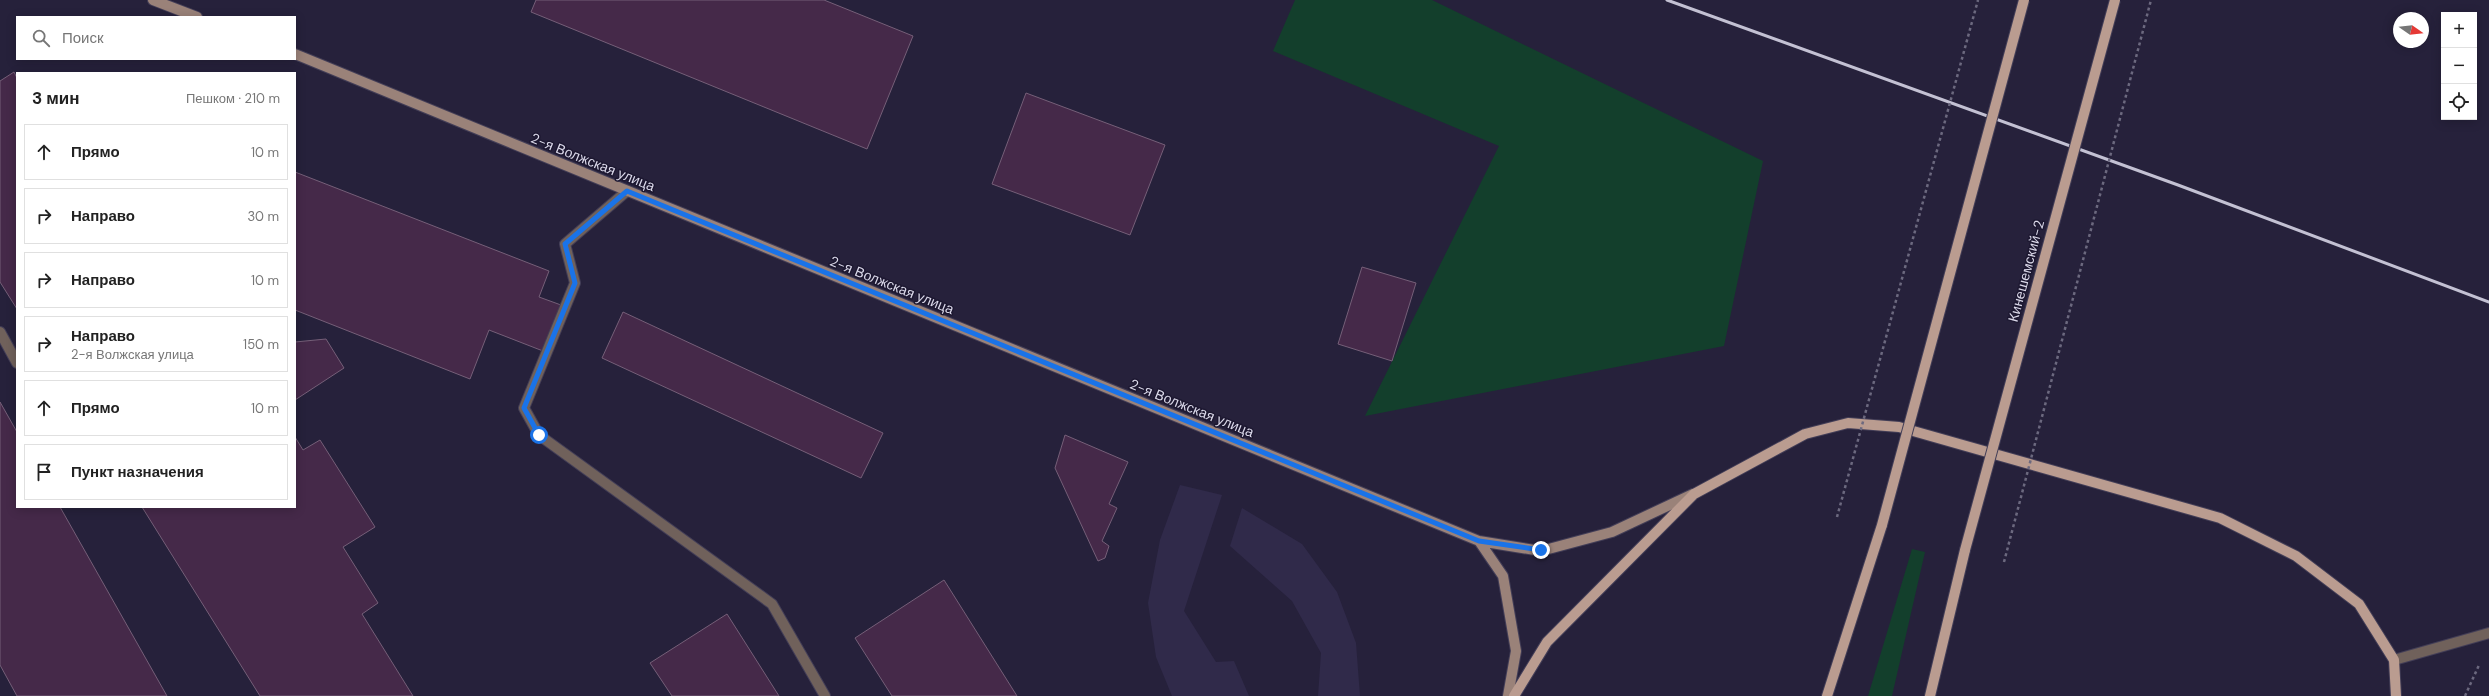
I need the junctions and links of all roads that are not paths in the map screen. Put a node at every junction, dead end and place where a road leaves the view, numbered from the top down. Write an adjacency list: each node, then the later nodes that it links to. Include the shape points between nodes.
1 (153, 0): 4 (street)
2 (2024, 0): 16 (main road, bridge, via 1882,525)
3 (2115, 0): 17 (main road, Кинешемский-2, bridge, via 1965,550)
4 (194, 16)
5 (296, 54): 6 (street, 2-я Волжская улица)
6 (627, 191): 10 (street, 2-я Волжская улица); 13 (lane, via 565,244 575,283 524,408 539,435 772,604)
7 (0, 332): 8 (lane)
8 (16, 361)
9 (1694, 494): 10 (street, 2-я Волжская улица, via 1612,532 1541,550); 12 (main road, via 1805,434 1848,423 1899,427 2220,518 2296,556 2359,604); 15 (main road, via 1547,642)
10 (1479, 541): 14 (street, via 1503,576 1516,651)
11 (2489, 633): 12 (lane)
12 (2394, 660): 18 (main road)
13 (825, 696)
14 (1508, 696)
15 (1514, 696)
16 (1827, 696)
17 (1930, 696)
18 (2396, 696)

